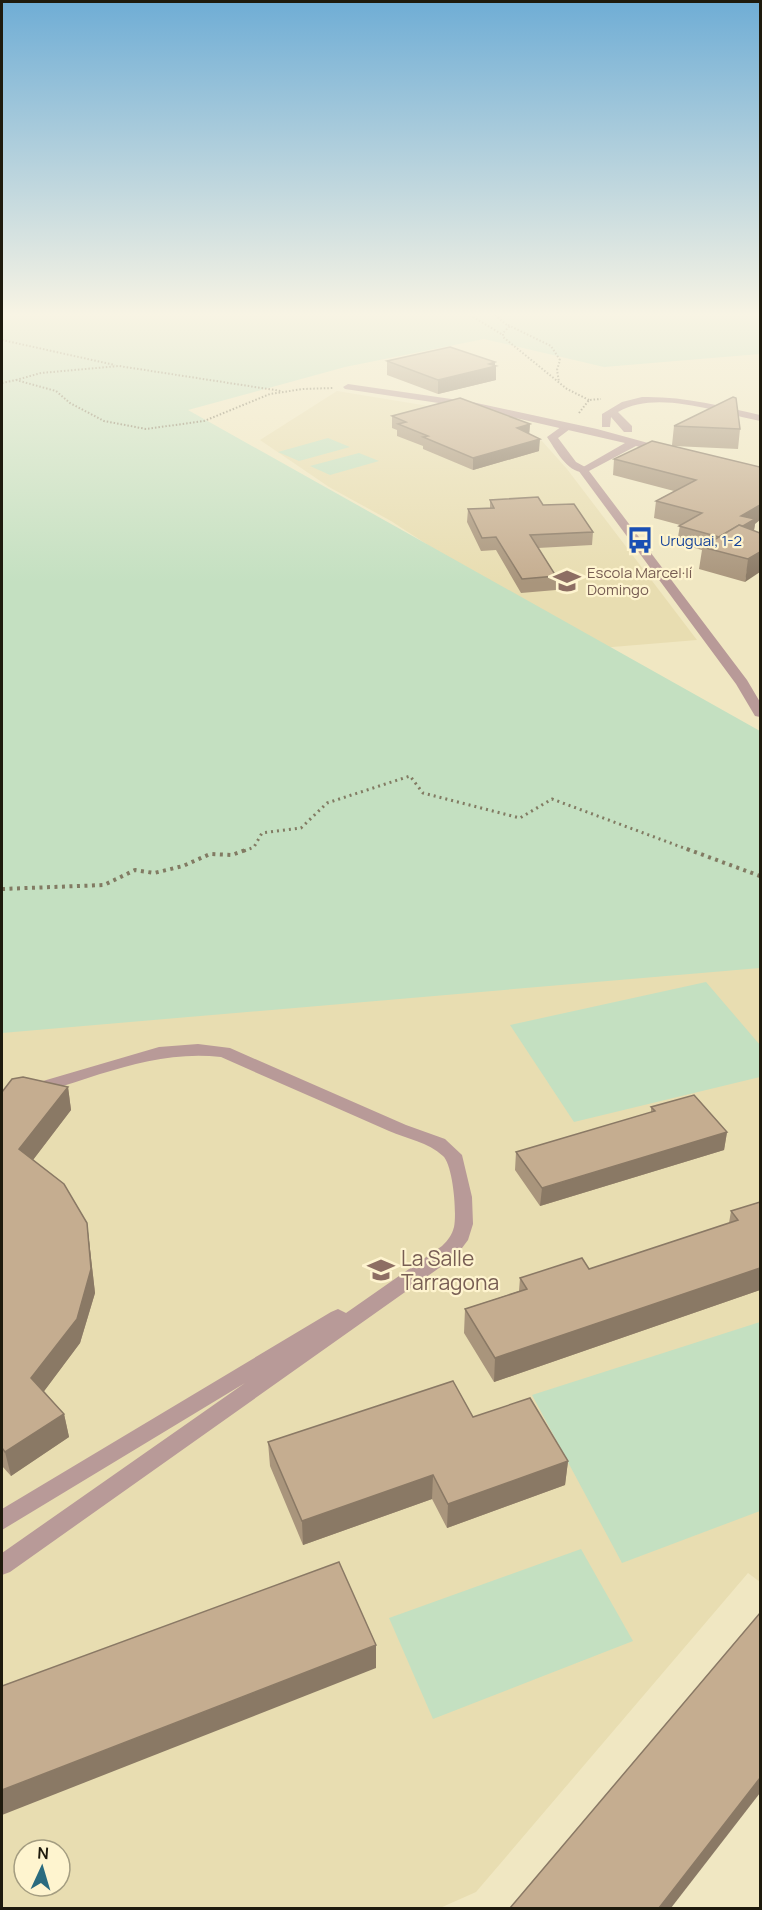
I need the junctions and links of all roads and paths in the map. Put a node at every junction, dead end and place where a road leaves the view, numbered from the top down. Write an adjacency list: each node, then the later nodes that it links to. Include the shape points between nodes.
1 (72, 404): 2 (path, via 104,421 146,429 204,421)
2 (245, 404)
3 (466, 404): 9 (street)
4 (626, 404): 6 (street)
5 (703, 404): 7 (street)
6 (612, 412): 8 (street, via 604,417); 11 (street, via 627,426)
7 (760, 418)
8 (606, 425): 10 (street); 11 (street)
9 (569, 426): 10 (street); 13 (street, via 552,437 572,464)
10 (597, 432): 11 (street)
11 (628, 438): 12 (street); 13 (street)
12 (678, 453)
13 (583, 470): 14 (street)
14 (742, 683): 15 (street); 16 (street)
15 (760, 695)
16 (760, 713)
17 (760, 876): 18 (path, via 552,800 520,818 423,793 410,776 327,803 301,828 262,833 254,847 232,855 210,854 153,873 135,870 104,885)
18 (2, 889)
19 (2, 1098): 20 (lane, via 159,1052 224,1052 439,1143 453,1155 463,1197 464,1224 459,1240)
20 (449, 1251): 21 (lane); 22 (lane)
21 (2, 1520)
22 (2, 1565)

